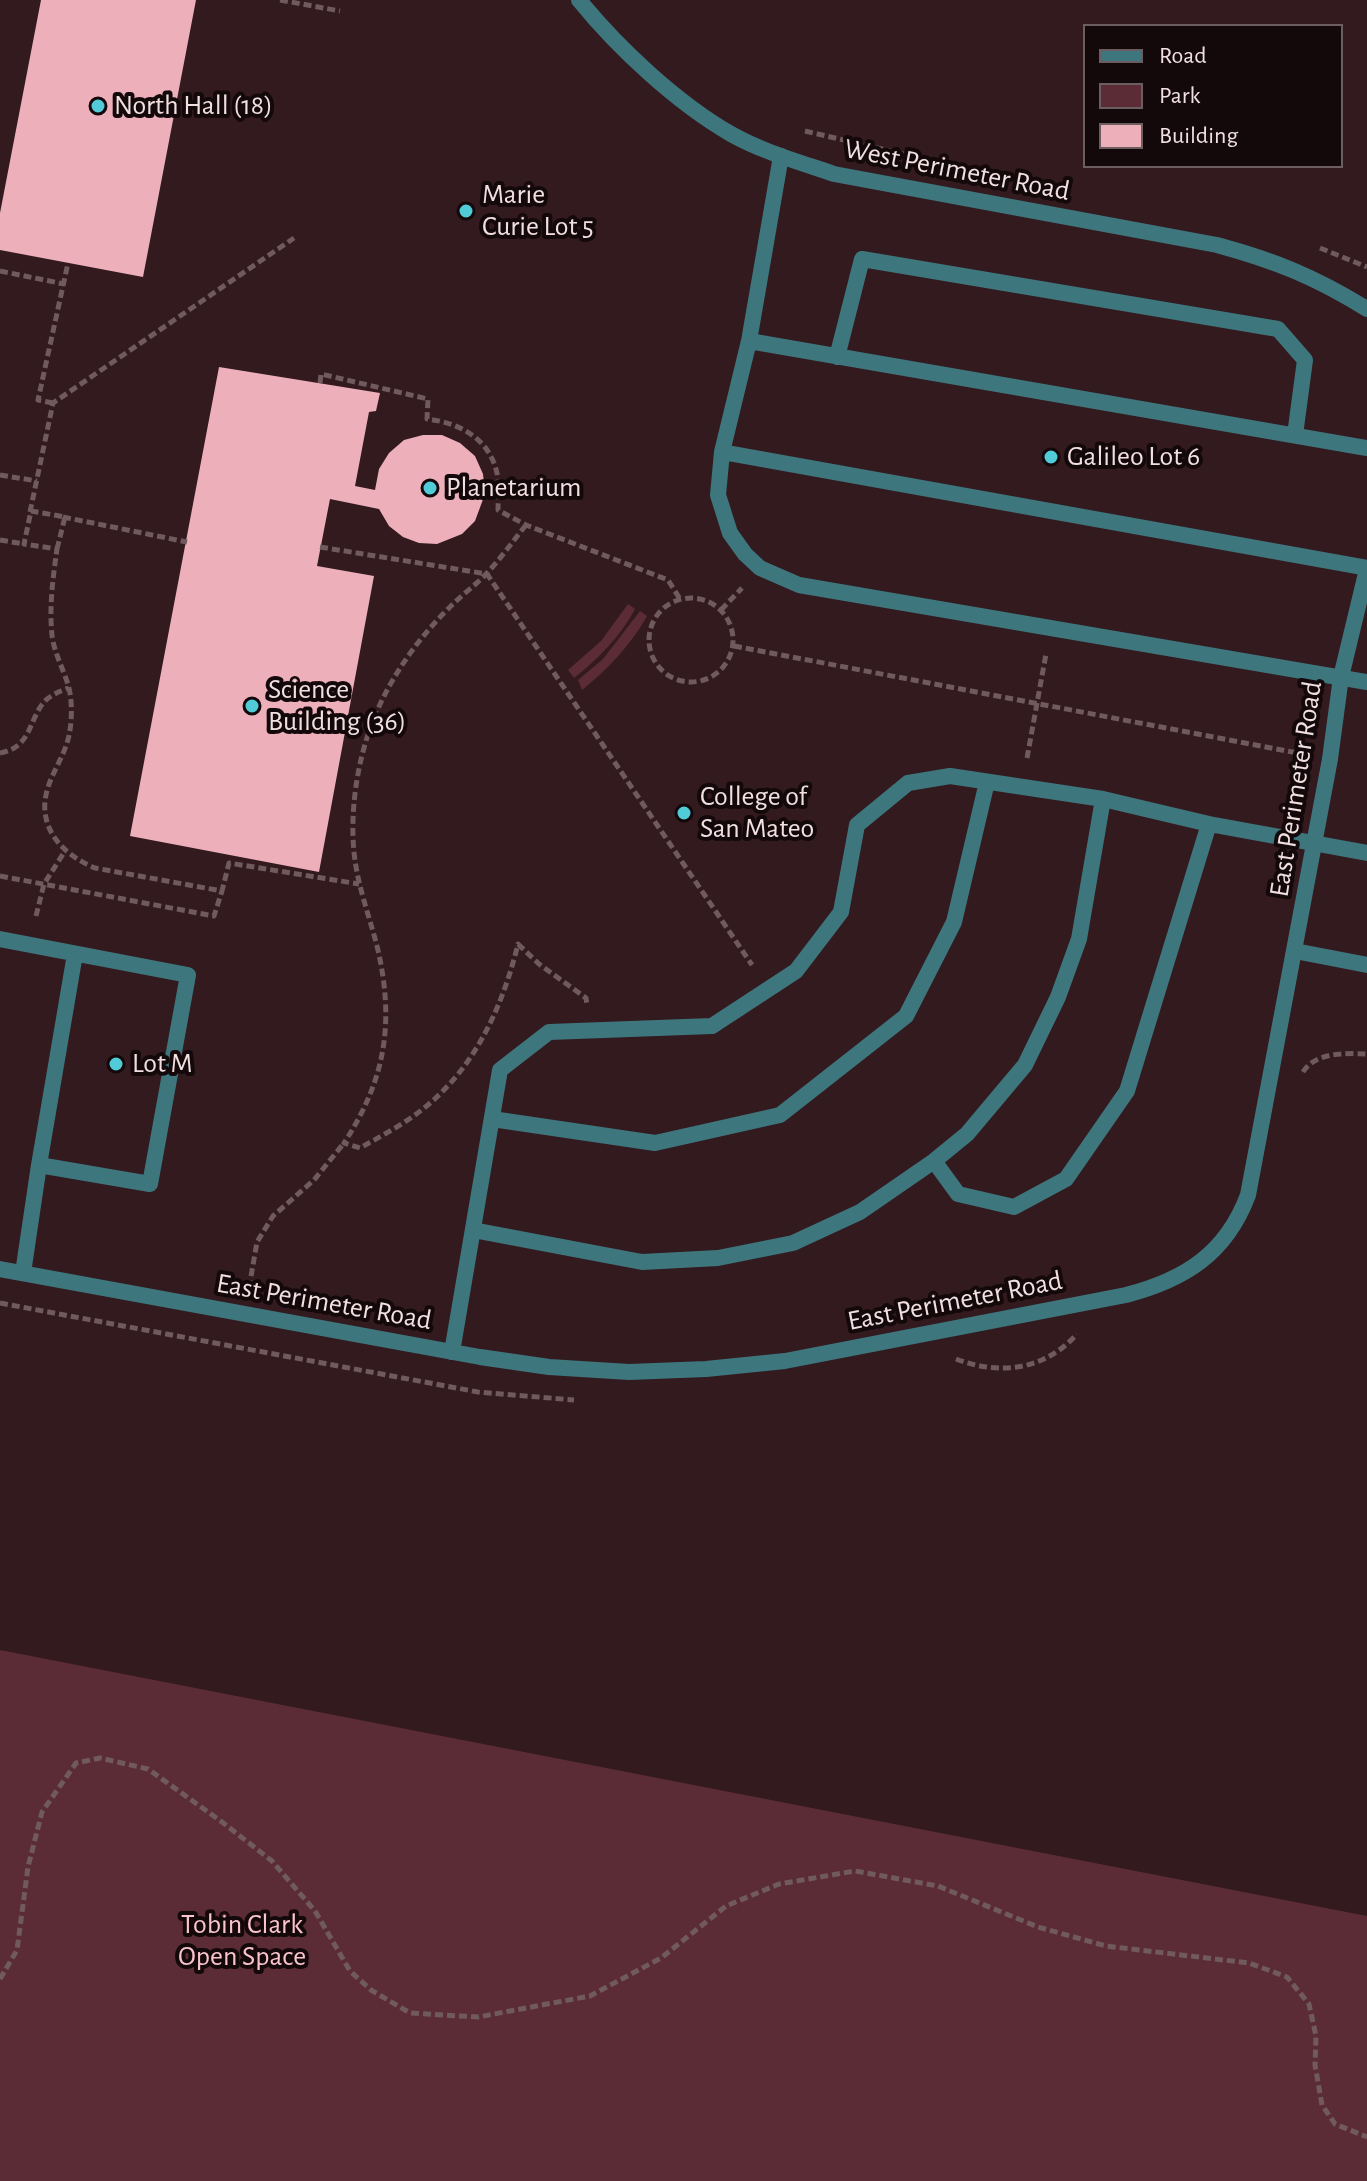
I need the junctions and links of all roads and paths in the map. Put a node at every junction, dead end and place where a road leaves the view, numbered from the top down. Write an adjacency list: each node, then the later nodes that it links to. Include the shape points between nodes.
1 (280, 0): 3 (path)
2 (579, 0): 4 (street, West Perimeter Road, via 680,97 730,133)
3 (340, 11)
4 (781, 156): 9 (street, West Perimeter Road, via 834,174 1217,245 1322,281); 10 (street)
5 (294, 238): 13 (path)
6 (68, 263): 8 (path)
7 (0, 271): 8 (path)
8 (64, 284): 13 (path, via 38,400)
9 (1367, 309)
10 (749, 341): 11 (street); 16 (street)
11 (837, 357): 14 (street); 14 (street, via 862,259 1278,329 1305,360)
12 (320, 383): 21 (path, via 321,374 428,399 427,419 451,422 487,450 498,477 498,510)
13 (53, 403): 18 (path)
14 (1295, 435): 15 (street)
15 (1367, 448)
16 (722, 452): 27 (street); 30 (street, via 718,495 730,533 760,568 799,585)
17 (0, 475): 18 (path)
18 (37, 481): 19 (path)
19 (31, 511): 20 (path); 24 (path)
20 (65, 517): 23 (path); 26 (path)
21 (526, 525): 28 (path); 29 (path, via 668,580)
22 (0, 540): 24 (path)
23 (187, 542)
24 (24, 544): 26 (path)
25 (320, 547): 28 (path)
26 (57, 549): 34 (path, via 52,638)
27 (1367, 569): 32 (street, East Perimeter Road)
28 (487, 574): 47 (path, via 417,642 371,726 357,778 354,851); 53 (path)
29 (680, 599): 31 (path, via 708,601 721,610); 31 (path, via 656,616 648,644 651,657 669,677 680,683 707,680 727,663)
30 (1050, 628): 32 (street); 35 (path)
31 (734, 646): 35 (path)
32 (1341, 677): 33 (street); 37 (street, East Perimeter Road)
33 (1367, 682)
34 (69, 688): 36 (path, via 43,703 28,735); 43 (path, via 69,733 46,787 45,813)
35 (1038, 705): 37 (path); 39 (path)
36 (0, 753)
37 (1330, 759): 42 (street, East Perimeter Road)
38 (987, 782): 39 (street); 53 (street, via 950,776 908,783 857,825 841,912 796,971); 57 (street, via 954,922 906,1016 780,1115 655,1143)
39 (1021, 787): 40 (street)
40 (1103, 799): 41 (street); 59 (street, via 1079,939 1058,997 1025,1065 967,1134)
41 (1209, 824): 42 (street); 59 (street, via 1127,1091 1066,1179 1014,1207 958,1194)
42 (1315, 843): 44 (street); 50 (street, East Perimeter Road)
43 (65, 851): 46 (path); 48 (path, via 95,868)
44 (1367, 853)
45 (0, 876): 46 (path)
46 (44, 884): 48 (path, via 214,916)
47 (359, 884): 48 (path, via 229,863); 58 (path, via 378,950 384,1046 377,1082)
48 (222, 891)
49 (0, 939): 51 (street)
50 (1295, 951): 52 (street); 67 (street, East Perimeter Road, via 1248,1195 1215,1249 1169,1282 1126,1295 785,1361 706,1369 549,1367)
51 (75, 954): 60 (street); 60 (street, via 188,975 150,1184)
52 (1367, 965)
53 (768, 989): 54 (street, via 712,1026)
54 (589, 1031): 57 (street, via 549,1032 500,1070); 58 (path, via 586,998 518,944 509,981 484,1038 461,1069 429,1104 395,1128 360,1148)
55 (1367, 1054): 56 (path, via 1325,1057 1307,1065)
56 (1298, 1079)
57 (492, 1119): 61 (street)
58 (344, 1143): 65 (path, via 314,1180 273,1216 257,1242)
59 (934, 1161): 61 (street, via 860,1212 820,1231 793,1243 718,1258 642,1262)
60 (39, 1165): 63 (street)
61 (473, 1230): 67 (street)
62 (0, 1269): 63 (street, East Perimeter Road)
63 (23, 1273): 65 (street, East Perimeter Road)
64 (0, 1303): 69 (path, via 478,1392)
65 (244, 1313): 67 (street, East Perimeter Road)
66 (1078, 1333): 68 (path, via 1048,1359 1019,1368 994,1369)
67 (452, 1352)
68 (947, 1355)
69 (579, 1401)
70 (0, 1979): 71 (path, via 17,1950 42,1812 76,1763 100,1758 148,1769 272,1861 315,1911 350,1971 410,2013 478,2017 590,1996 661,1958 726,1906 779,1884 855,1871 938,1886 1038,1927 1106,1946 1249,1963 1287,1977 1309,2004 1322,2105 1335,2124)
71 (1367, 2137)

